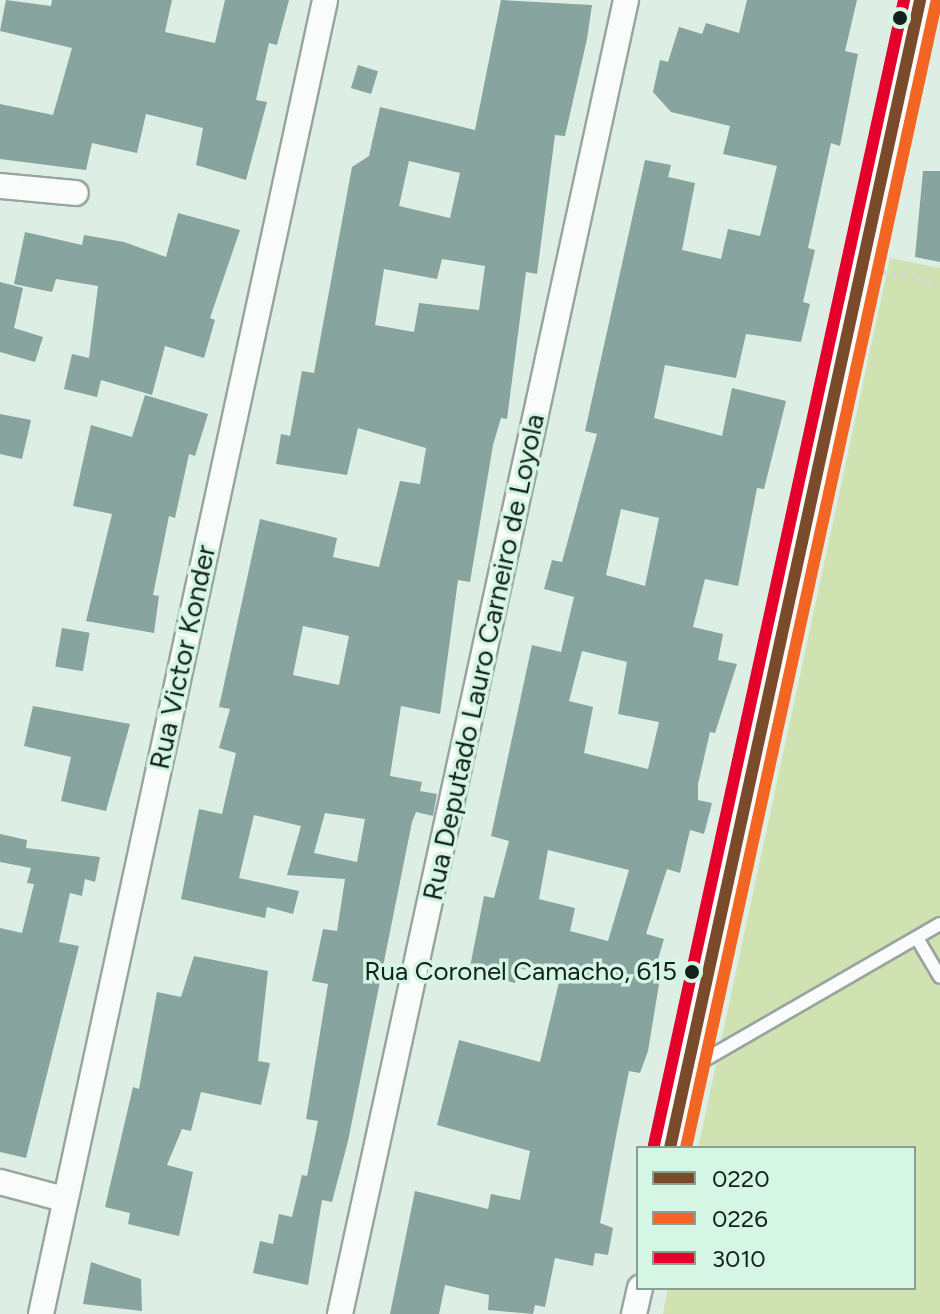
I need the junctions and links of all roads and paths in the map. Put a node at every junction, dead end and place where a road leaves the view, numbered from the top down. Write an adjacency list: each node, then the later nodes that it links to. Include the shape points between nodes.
1 (325, 0): 14 (street, Rua Victor Konder)
2 (626, 0): 17 (street, Rua Deputado Lauro Carneiro de Loyola)
3 (920, 0): 6 (street)
4 (0, 186): 5 (street)
5 (76, 193)
6 (863, 264): 7 (path); 11 (street)
7 (940, 283)
8 (940, 924): 9 (lane)
9 (917, 938): 10 (lane); 11 (lane)
10 (940, 977)
11 (687, 1070): 12 (street)
12 (670, 1146)
13 (0, 1182): 14 (street)
14 (64, 1199): 16 (street, Rua Victor Konder)
15 (640, 1290): 18 (street)
16 (41, 1314)
17 (340, 1314)
18 (634, 1314)

